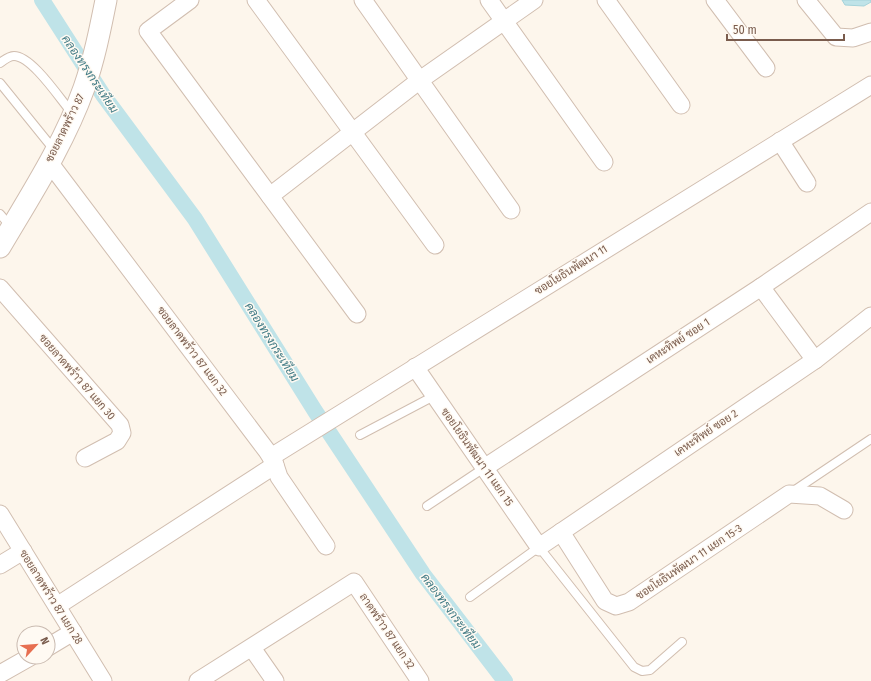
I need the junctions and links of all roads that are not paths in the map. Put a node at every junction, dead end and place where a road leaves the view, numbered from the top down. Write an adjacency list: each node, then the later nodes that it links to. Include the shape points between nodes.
1 (106, 0): 18 (street, ซอยลาดพร้าว 87, via 84,89)
2 (190, 0): 24 (street, via 148,31)
3 (256, 0): 19 (street)
4 (363, 0): 14 (street)
5 (489, 0): 10 (street)
6 (534, 0): 10 (street)
7 (606, 0): 17 (street)
8 (715, 0): 13 (street)
9 (806, 0): 11 (street, via 836,37 853,38)
10 (504, 21): 14 (street); 22 (street)
11 (871, 32)
12 (0, 63): 18 (lane, via 10,56 29,62)
13 (766, 68)
14 (420, 80): 19 (street); 25 (street)
15 (0, 83): 21 (lane)
16 (871, 85): 20 (street, ซอยโยธินพัฒนา 11)
17 (681, 106)
18 (72, 114): 21 (street, ซอยลาดพร้าว 87)
19 (352, 132): 24 (street); 28 (street)
20 (780, 141): 23 (street); 35 (street, ซอยโยธินพัฒนา 11)
21 (52, 157): 27 (street, ซอยลาดพร้าว 87); 40 (street, ซอยลาดพร้าว 87 แยก 32)
22 (604, 162)
23 (807, 183)
24 (270, 196): 32 (street)
25 (511, 210)
26 (871, 212): 31 (street, เคหะทิพย์ ซอย 1)
27 (6, 221): 29 (street, ซอยลาดพร้าว 87)
28 (435, 245)
29 (0, 247)
30 (0, 288): 39 (street, ซอยลาดพร้าว 87 แยก 30, via 120,425 122,433 117,441)
31 (761, 288): 34 (street); 41 (street, เคหะทิพย์ ซอย 1)
32 (357, 314)
33 (870, 319): 34 (street, เคหะทิพย์ ซอย 2)
34 (815, 360): 46 (street, เคหะทิพย์ ซอย 2)
35 (415, 367): 36 (street, ซอยโยธินพัฒนา 11 แยก 15); 40 (street, ซอยโยธินพัฒนา 11, via 315,430)
36 (434, 396): 37 (lane); 41 (street, ซอยโยธินพัฒนา 11 แยก 15)
37 (360, 436)
38 (871, 439): 42 (lane)
39 (86, 458)
40 (273, 461): 47 (street, ซอยลาดพร้าว 87 แยก 32, via 279,477); 52 (street, ซอยโยธินพัฒนา 11)
41 (484, 468): 43 (lane); 48 (street, ซอยโยธินพัฒนา 11 แยก 15)
42 (789, 494): 44 (street, via 820,496); 46 (street, ซอยโยธินพัฒนา 11 แยก 15-3, via 629,602 616,606 605,601)
43 (427, 506)
44 (844, 510)
45 (0, 514): 49 (street, ซอยลาดพร้าว 87 แยก 28)
46 (561, 532): 48 (street, เคหะทิพย์ ซอย 2)
47 (326, 546)
48 (539, 547): 51 (lane); 55 (lane, via 634,667 642,671 650,670)
49 (23, 551): 50 (street); 52 (street, ซอยลาดพร้าว 87 แยก 28)
50 (0, 565)
51 (470, 597)
52 (57, 606): 53 (street, ซอยลาดพร้าว 87 แยก 28)
53 (73, 632): 54 (street); 59 (street, ซอยลาดพร้าว 87 แยก 28)
54 (56, 642)
55 (682, 642)
56 (252, 648): 60 (street); 61 (street); 62 (street, ลาดพร้าว 87 แยก 32, via 354,582)
57 (16, 665): 58 (street)
58 (0, 674)
59 (103, 681)
60 (198, 681)
61 (275, 681)
62 (420, 681)

